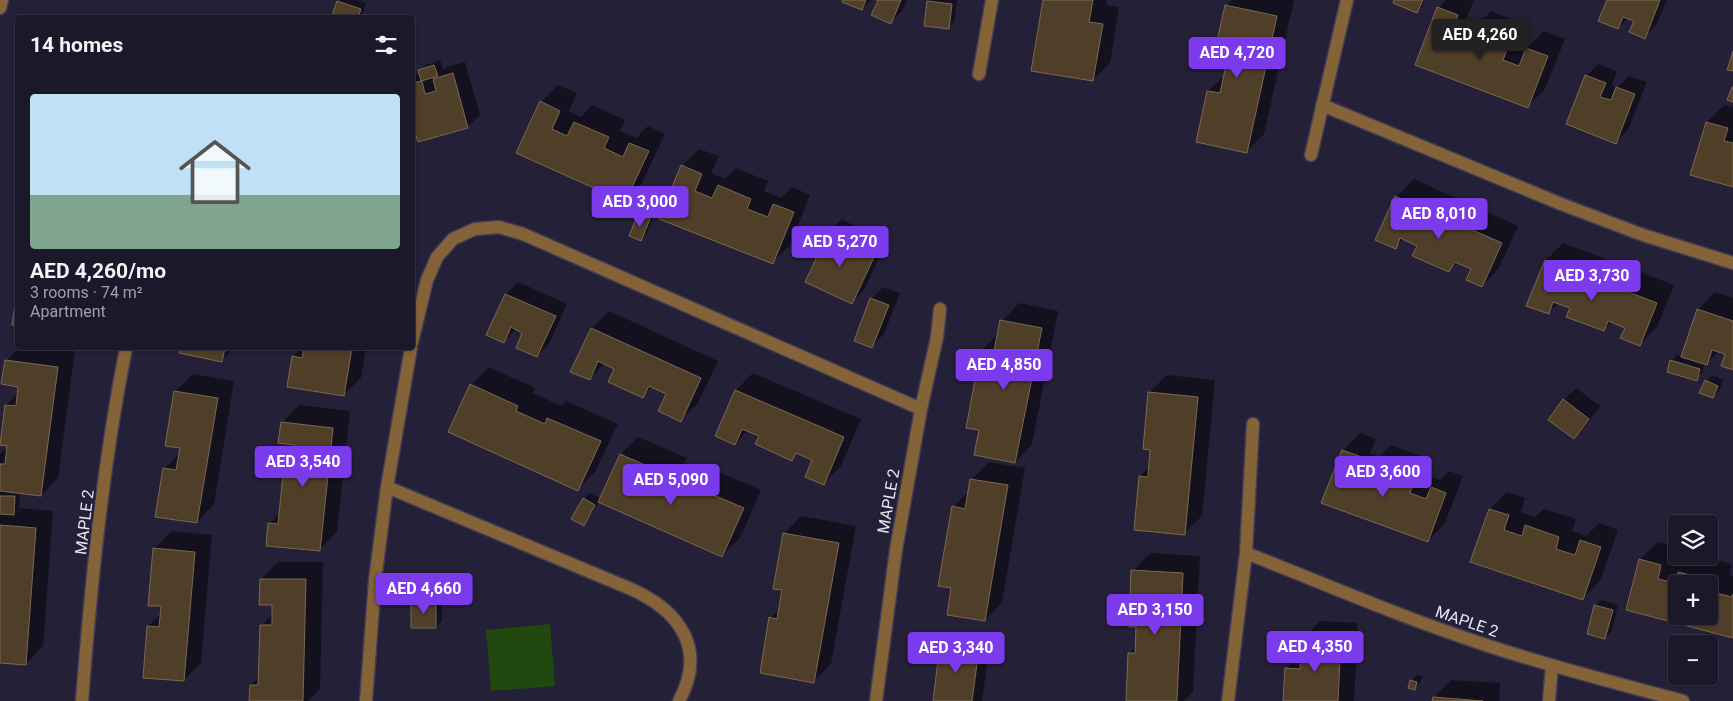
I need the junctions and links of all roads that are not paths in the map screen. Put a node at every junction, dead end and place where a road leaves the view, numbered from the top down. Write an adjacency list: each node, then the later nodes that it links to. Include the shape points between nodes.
1 (2, 0): 4 (street)
2 (992, 0): 5 (street)
3 (1347, 0): 6 (street)
4 (0, 8)
5 (979, 74)
6 (1322, 105): 7 (street); 8 (street, via 1561,204 1643,235)
7 (1311, 155)
8 (1733, 263)
9 (940, 309): 13 (street, MAPLE 2)
10 (415, 330): 13 (street, via 427,280 437,257 453,239 475,229 499,227 523,234)
11 (126, 350): 18 (street, MAPLE 2, via 98,539)
12 (412, 350): 15 (street)
13 (921, 409): 21 (street, MAPLE 2, via 896,550)
14 (1253, 424): 16 (street)
15 (387, 487): 19 (street, via 375,580); 20 (street, via 650,598 680,625 688,643 688,680)
16 (1246, 553): 17 (street, MAPLE 2, via 1417,621); 22 (street)
17 (1552, 665): 23 (street); 24 (street, MAPLE 2)
18 (82, 701)
19 (366, 701)
20 (679, 701)
21 (876, 701)
22 (1228, 701)
23 (1549, 701)
24 (1683, 701)

